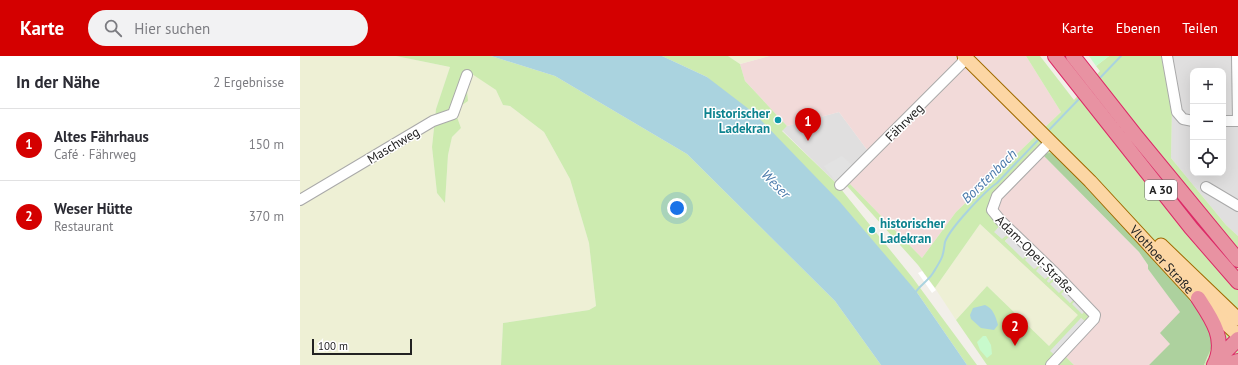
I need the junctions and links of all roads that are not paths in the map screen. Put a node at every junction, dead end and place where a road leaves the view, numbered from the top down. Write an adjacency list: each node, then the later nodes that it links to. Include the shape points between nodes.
1 (964, 56): 10 (main road, Vlothoer Straße); 12 (street, Fährweg, via 962,63)
2 (1054, 56): 19 (highway, A 30, via 1191,228)
3 (1073, 56): 16 (highway, A 30)
4 (1166, 56): 7 (street, via 1177,112 1183,119)
5 (1237, 56): 9 (street)
6 (467, 75): 14 (street, Maschweg, via 453,114 433,121)
7 (1190, 120)
8 (1226, 121): 9 (street)
9 (1238, 121)
10 (1050, 142): 11 (main road, Vlothoer Straße); 27 (street, Adam-Opel-Straße, via 997,196 992,210 997,218 1095,315)
11 (1090, 181): 20 (main road, Vlothoer Straße); 21 (main road, Vlothoer Straße, via 1117,202)
12 (840, 185)
13 (1206, 187): 15 (street)
14 (300, 200)
15 (1238, 206)
16 (1205, 221): 17 (highway, via 1228,238); 18 (highway, A 30)
17 (1238, 251)
18 (1238, 260)
19 (1238, 282)
20 (1198, 298): 22 (main road, Vlothoer Straße); 26 (highway, via 1219,335)
21 (1238, 320)
22 (1238, 335)
23 (1238, 339): 26 (highway)
24 (1238, 352): 26 (highway)
25 (1238, 361): 26 (highway)
26 (1220, 364)
27 (1051, 365)

